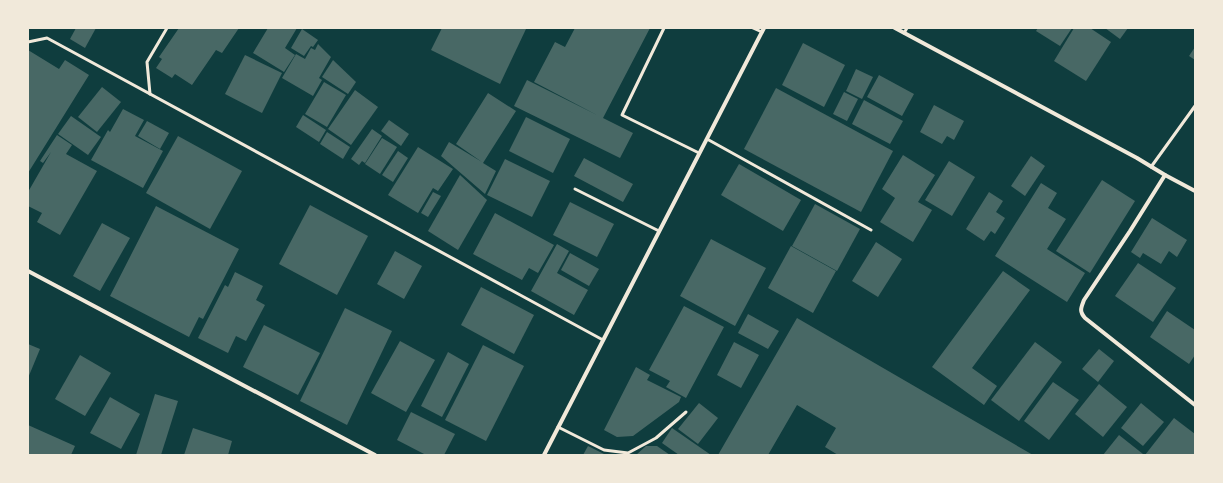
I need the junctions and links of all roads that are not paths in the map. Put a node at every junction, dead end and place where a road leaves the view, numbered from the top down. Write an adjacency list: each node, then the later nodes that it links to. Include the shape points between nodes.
1 (167, 28): 9 (lane, via 147,62)
2 (664, 28): 12 (lane, via 622,115)
3 (753, 28): 6 (lane)
4 (896, 28): 7 (street)
5 (907, 28): 7 (lane)
6 (763, 30): 11 (street)
7 (904, 33): 13 (street)
8 (28, 42): 9 (lane, via 46,38)
9 (150, 94): 20 (lane)
10 (1195, 106): 13 (lane)
11 (707, 139): 12 (street); 17 (lane)
12 (700, 153): 18 (street)
13 (1151, 167): 14 (street)
14 (1165, 175): 16 (street); 21 (street, via 1080,308 1085,318)
15 (575, 189): 18 (lane)
16 (1195, 191)
17 (871, 230)
18 (659, 231): 20 (street)
19 (28, 271): 24 (street)
20 (603, 340): 23 (street)
21 (1195, 405)
22 (686, 412): 23 (lane, via 656,438 628,453 604,450)
23 (558, 427): 25 (street)
24 (375, 455)
25 (544, 455)

